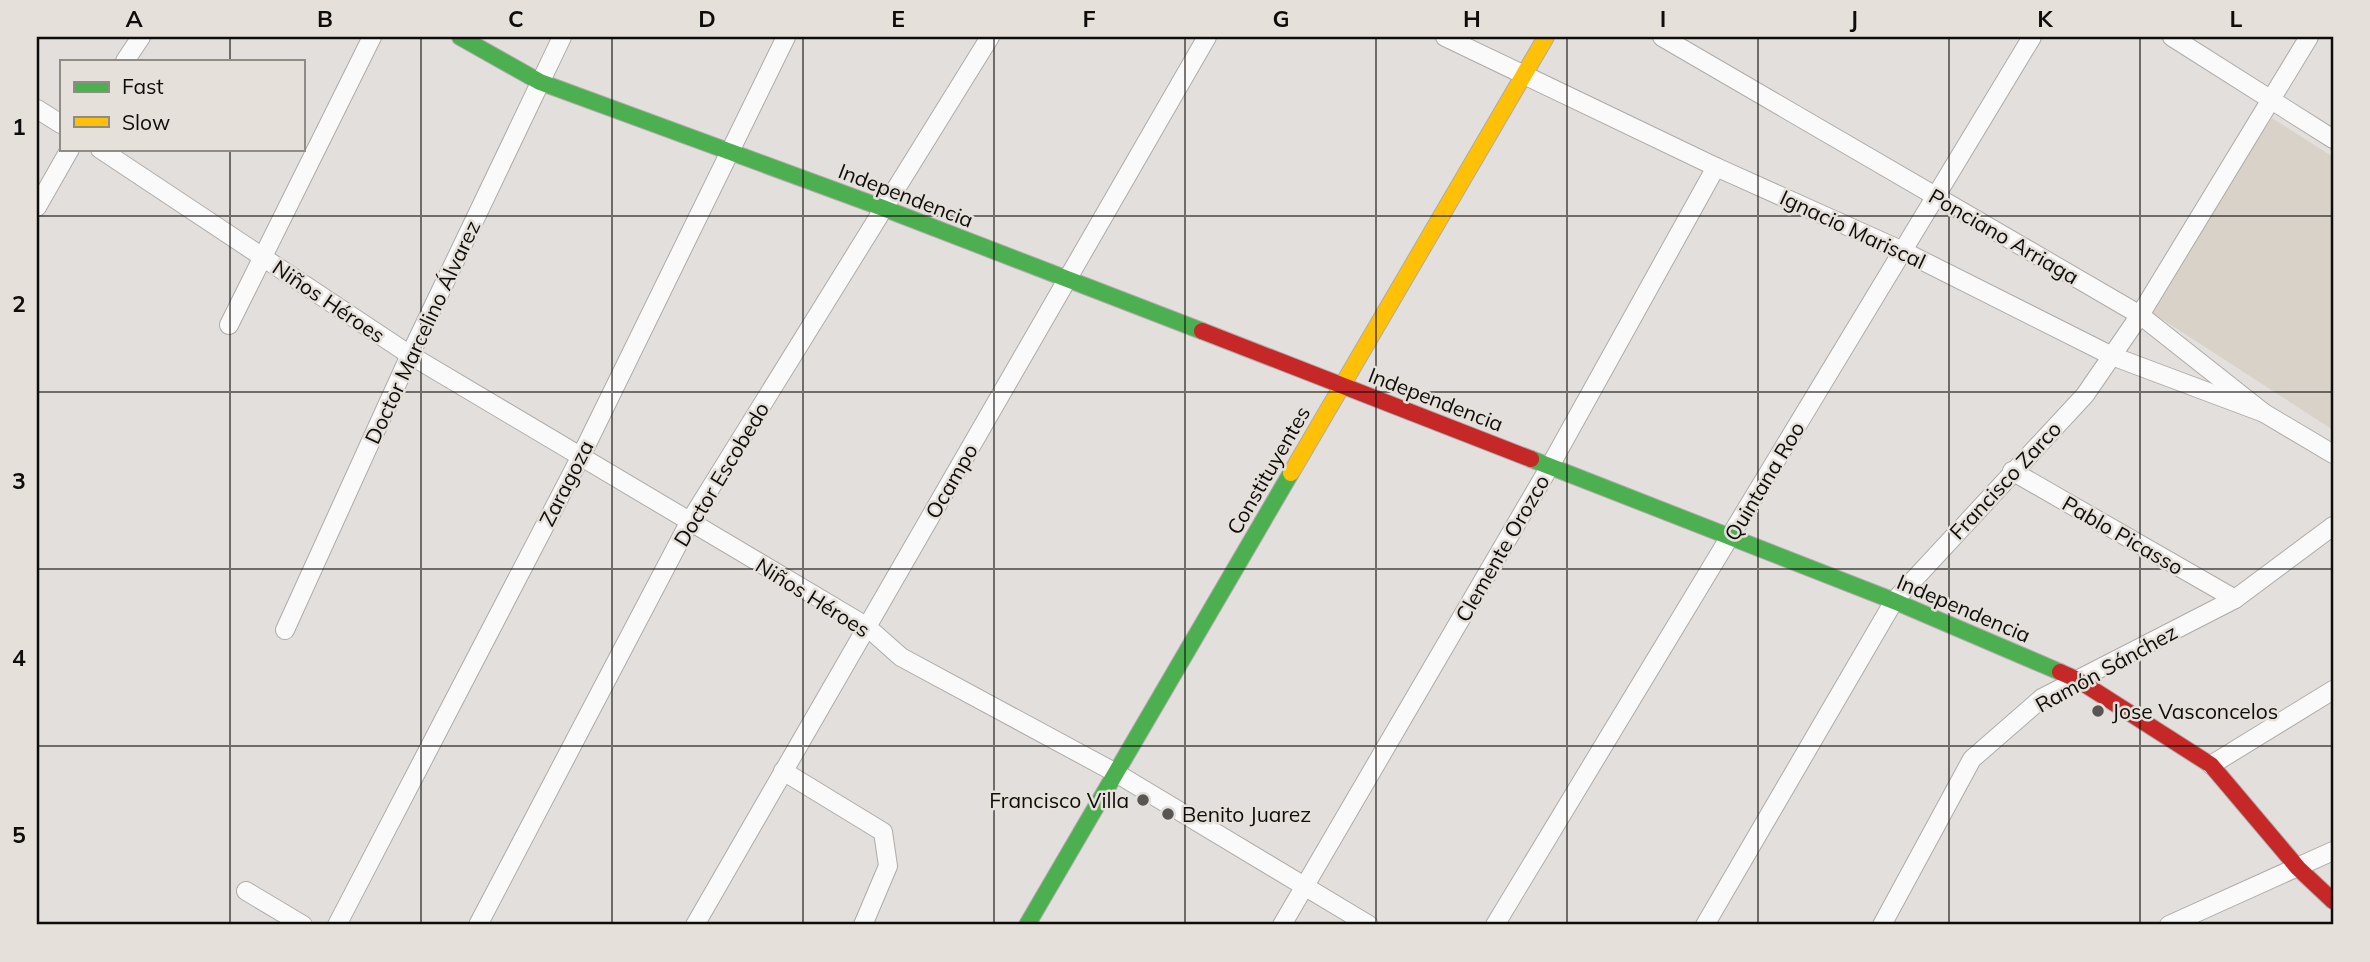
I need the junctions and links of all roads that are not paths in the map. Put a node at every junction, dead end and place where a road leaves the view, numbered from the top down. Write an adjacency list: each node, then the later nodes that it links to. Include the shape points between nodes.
1 (141, 37): 14 (street)
2 (372, 37): 29 (street)
3 (460, 37): 16 (street, Independencia)
4 (562, 37): 16 (street, Doctor Marcelino Álvarez)
5 (786, 37): 23 (street, Zaragoza)
6 (990, 37): 27 (street, Doctor Escobedo)
7 (1207, 37): 30 (street, Ocampo)
8 (1445, 37): 15 (street, Ignacio Mariscal)
9 (1546, 37): 15 (street, Constituyentes)
10 (1662, 37): 25 (street, Ponciano Arriaga)
11 (2032, 37): 25 (street, Quintana Roo)
12 (2172, 37): 17 (street)
13 (2309, 37): 17 (street, Francisco Zarco)
14 (126, 60)
15 (1525, 74): 24 (street, Ignacio Mariscal); 35 (street, Constituyentes)
16 (540, 82): 23 (street, Independencia); 33 (street, Doctor Marcelino Álvarez)
17 (2271, 98): 20 (street); 31 (street, Francisco Zarco)
18 (37, 108): 19 (street)
19 (60, 123)
20 (2333, 139)
21 (68, 150): 26 (street)
22 (102, 150): 29 (street, Niños Héroes)
23 (732, 153): 27 (street, Independencia); 38 (street, Zaragoza)
24 (1716, 167): 28 (street, Ignacio Mariscal); 39 (street, Clemente Orozco)
25 (1936, 196): 28 (street, Quintana Roo); 31 (street, Ponciano Arriaga)
26 (37, 207)
27 (883, 208): 30 (street, Independencia); 41 (street, Doctor Escobedo)
28 (1903, 251): 34 (street, Ignacio Mariscal); 43 (street, Quintana Roo)
29 (263, 257): 32 (street); 33 (street, Niños Héroes)
30 (1069, 280): 35 (street, Independencia); 46 (street, Ocampo)
31 (2140, 314): 34 (street, Francisco Zarco); 36 (street, Ponciano Arriaga)
32 (229, 325)
33 (410, 355): 38 (street, Niños Héroes); 47 (street, Doctor Marcelino Álvarez)
34 (2112, 356): 36 (street, Ignacio Mariscal); 40 (street, Francisco Zarco, via 2085,395)
35 (1343, 385): 39 (street, Independencia); 52 (street, Constituyentes)
36 (2263, 413): 37 (street, Ponciano Arriaga)
37 (2333, 454)
38 (581, 456): 41 (street, Niños Héroes); 59 (street, Zaragoza)
39 (1550, 466): 43 (street, Independencia); 55 (street, Clemente Orozco)
40 (2012, 471): 44 (street, Pablo Picasso); 45 (street, Francisco Zarco)
41 (690, 522): 46 (street, Niños Héroes); 60 (street, Doctor Escobedo)
42 (2333, 526): 44 (street, Ramón Sánchez)
43 (1730, 536): 45 (street, Independencia); 66 (street, Quintana Roo)
44 (2235, 599): 48 (street, Ramón Sánchez)
45 (1894, 601): 48 (street, Independencia); 67 (street, Francisco Zarco)
46 (866, 626): 51 (street, Ocampo); 52 (street, Niños Héroes, via 901,657)
47 (285, 630)
48 (2078, 680): 50 (street, Independencia); 68 (street, Ramón Sánchez, via 2042,698 1972,759)
49 (2333, 690): 50 (street)
50 (2211, 765): 54 (street, Independencia)
51 (783, 771): 61 (street, Ocampo); 62 (street, via 883,832 888,866)
52 (1116, 774): 55 (street, Niños Héroes); 63 (street, Constituyentes)
53 (2333, 851): 54 (street)
54 (2298, 868): 57 (street, Independencia); 69 (street)
55 (1305, 887): 64 (street, Clemente Orozco); 65 (street, Niños Héroes)
56 (246, 891): 58 (street)
57 (2333, 901)
58 (303, 925)
59 (337, 925)
60 (478, 925)
61 (695, 925)
62 (863, 925)
63 (1027, 925)
64 (1282, 925)
65 (1369, 925)
66 (1495, 925)
67 (1705, 925)
68 (1882, 925)
69 (2169, 925)

